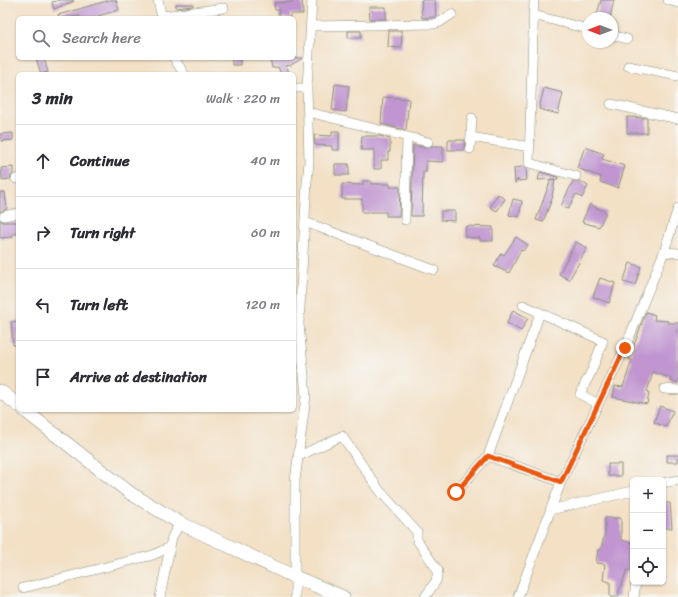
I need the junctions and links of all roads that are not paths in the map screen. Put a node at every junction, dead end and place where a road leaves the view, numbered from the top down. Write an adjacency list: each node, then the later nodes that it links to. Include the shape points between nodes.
1 (158, 0): 9 (street)
2 (312, 0): 11 (street)
3 (534, 0): 8 (street)
4 (668, 0): 5 (street)
5 (678, 3)
6 (224, 8): 10 (street)
7 (452, 14): 11 (street, via 434,24)
8 (533, 15): 12 (street); 28 (street)
9 (162, 16)
10 (169, 16)
11 (310, 26): 20 (street)
12 (582, 27)
13 (618, 37): 14 (street)
14 (627, 39)
15 (175, 60): 17 (street)
16 (628, 66): 18 (street)
17 (183, 72)
18 (678, 76)
19 (296, 88): 20 (street)
20 (308, 88): 22 (street)
21 (611, 104): 24 (street)
22 (308, 112): 25 (street); 35 (street, via 309,162)
23 (472, 118): 26 (street)
24 (678, 119)
25 (407, 137): 27 (street); 34 (street)
26 (470, 137): 28 (street); 29 (street)
27 (428, 142)
28 (530, 147): 30 (street, via 529,163)
29 (470, 149)
30 (576, 176)
31 (678, 208): 38 (street)
32 (16, 213): 33 (street)
33 (4, 216)
34 (405, 220)
35 (305, 222): 37 (street); 40 (street)
36 (296, 238): 37 (street)
37 (304, 238): 49 (street, via 299,324 306,396)
38 (664, 252): 39 (street); 47 (street, via 625,348)
39 (678, 253)
40 (434, 270)
41 (522, 305): 42 (street)
42 (540, 313): 47 (street, via 603,341 580,394); 50 (street)
43 (664, 389): 44 (street)
44 (678, 390)
45 (0, 391): 46 (street)
46 (16, 403)
47 (598, 404): 52 (street)
48 (27, 412): 57 (street, via 130,493)
49 (298, 456): 59 (street, via 295,481); 65 (street, via 342,436 380,491 417,532 418,540 438,571 436,581)
50 (488, 456): 52 (street); 54 (street)
51 (678, 480): 53 (street)
52 (561, 482): 56 (street)
53 (666, 483)
54 (456, 492)
55 (630, 492): 56 (street)
56 (550, 510): 66 (street)
57 (180, 522): 58 (street); 59 (street)
58 (170, 546): 61 (street, via 153,554); 62 (street)
59 (295, 577): 63 (street); 64 (street)
60 (636, 585): 67 (street)
61 (23, 588)
62 (160, 597)
63 (295, 597)
64 (343, 597)
65 (425, 597)
66 (518, 597)
67 (634, 597)

